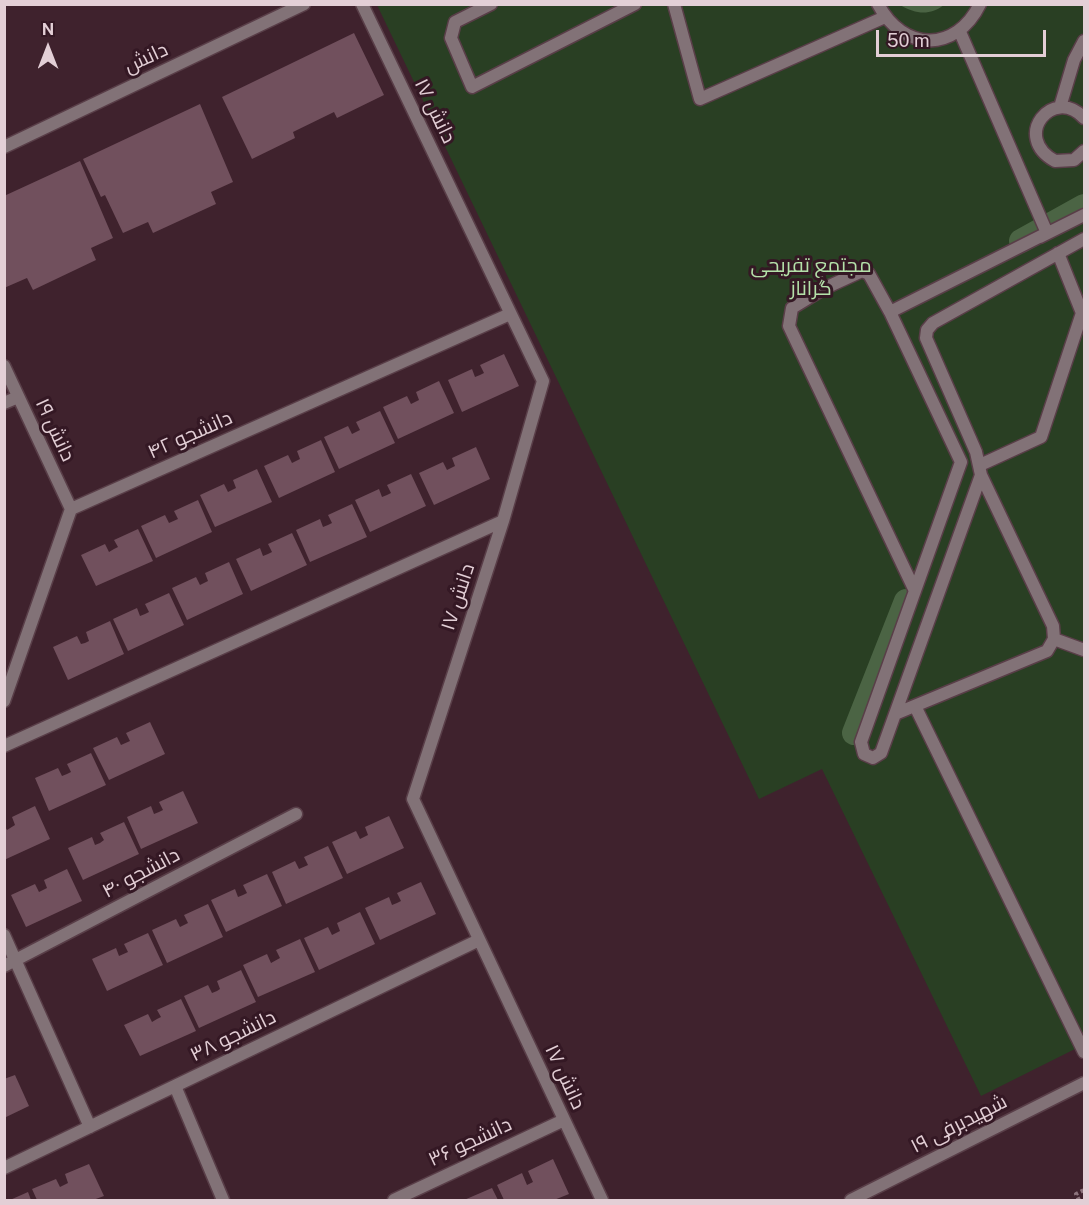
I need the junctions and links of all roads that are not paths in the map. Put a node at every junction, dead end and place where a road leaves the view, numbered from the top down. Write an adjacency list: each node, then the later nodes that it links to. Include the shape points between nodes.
1 (304, 4): 13 (street, دانش)
2 (362, 4): 20 (street, دانش ۱۷)
3 (491, 4): 4 (street, via 455,22 451,38 472,87)
4 (635, 4)
5 (674, 4): 8 (street, via 700,99)
6 (878, 4): 8 (street)
7 (980, 4): 9 (street, via 973,19)
8 (885, 17): 9 (street, via 896,30 911,38 936,40)
9 (960, 32): 17 (street, via 1042,216 1047,233)
10 (1084, 40): 11 (street)
11 (1060, 107): 12 (street, via 1077,111); 14 (street, via 1051,109 1038,123 1036,141 1040,150 1055,161)
12 (1084, 118)
13 (4, 147)
14 (1083, 158)
15 (1084, 215): 17 (street)
16 (1084, 239): 18 (street)
17 (1031, 241): 19 (street)
18 (1058, 253): 24 (street, via 1082,313 1041,436); 24 (street, via 927,330 926,338)
19 (890, 312): 27 (street, via 961,462); 27 (street, via 869,273 862,271 792,308 789,326)
20 (510, 314): 25 (street, دانشجو ۴۲); 26 (street, دانش ۱۷, via 543,381)
21 (4, 366): 22 (street, دانش ۱۹)
22 (18, 397): 23 (street); 25 (street, دانش ۱۹)
23 (4, 403)
24 (980, 470): 28 (street, via 1053,626); 32 (street)
25 (71, 509): 30 (street)
26 (503, 521): 33 (street); 36 (street, دانش ۱۷, via 413,799)
27 (915, 591): 32 (street, via 861,742 864,754 873,758 881,753)
28 (1054, 639): 29 (street); 31 (street, via 1047,651)
29 (1084, 650)
30 (4, 701)
31 (915, 706): 32 (street); 38 (street)
32 (895, 714)
33 (4, 746)
34 (296, 814): 37 (street, دانشجو ۴۰)
35 (4, 935): 37 (street)
36 (479, 940): 40 (street, دانشجو ۳۸); 41 (street, دانش ۱۷)
37 (10, 963): 42 (street)
38 (1084, 1052)
39 (1084, 1083): 47 (street, شهیدبرفی ۱۹)
40 (175, 1086): 42 (street, دانشجو ۳۸); 44 (street)
41 (564, 1120): 45 (street, دانشجو ۳۶); 46 (street, دانش ۱۷)
42 (90, 1127): 43 (street, دانشجو ۳۸)
43 (4, 1168)
44 (223, 1200)
45 (394, 1200)
46 (602, 1200)
47 (851, 1200)

